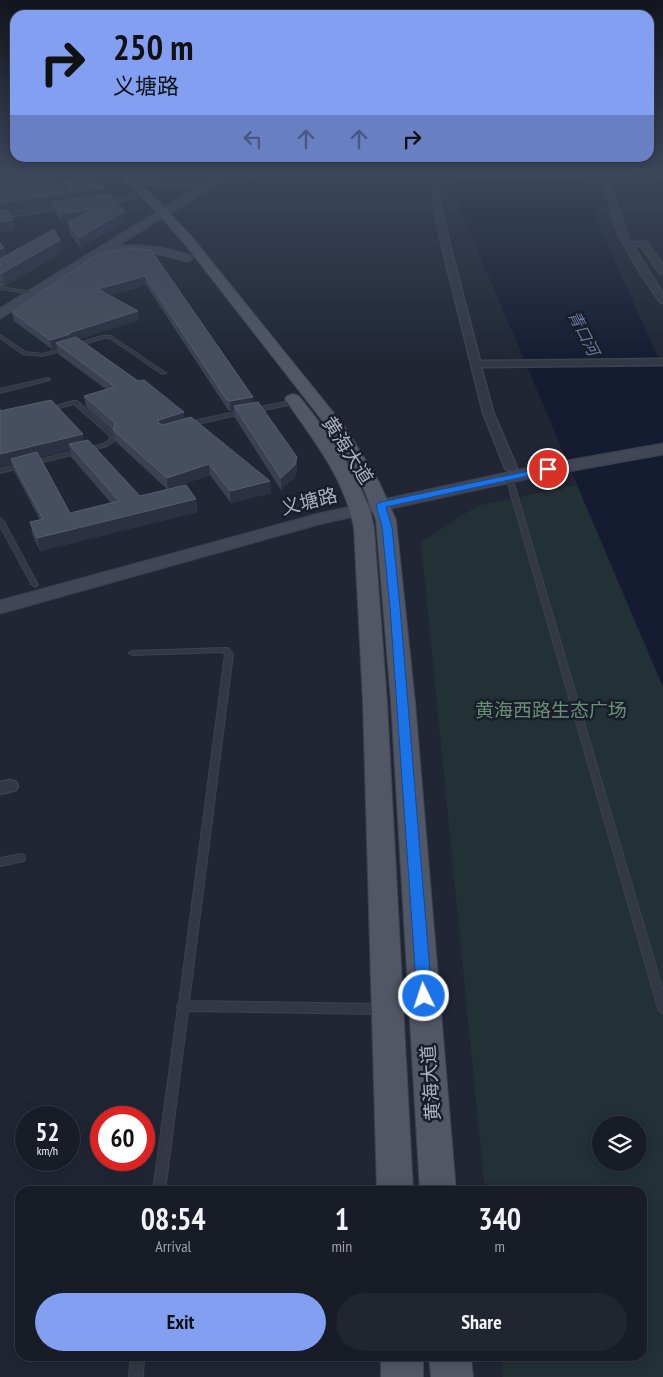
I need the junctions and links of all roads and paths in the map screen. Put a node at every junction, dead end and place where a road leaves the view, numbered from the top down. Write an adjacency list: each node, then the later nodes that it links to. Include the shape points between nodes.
1 (128, 233): 7 (main road)
2 (170, 233): 8 (main road, 黄海大道)
3 (180, 233): 27 (main road, 黄海大道, via 339,431 358,461)
4 (443, 233): 16 (street)
5 (624, 233): 6 (street)
6 (628, 244): 9 (street, via 643,244); 12 (street)
7 (96, 253): 8 (main road, via 148,248); 11 (main road)
8 (186, 258): 20 (main road, 黄海大道)
9 (663, 271)
10 (0, 288): 11 (lane)
11 (33, 293): 13 (main road)
12 (663, 300)
13 (0, 314)
14 (0, 336): 17 (lane, via 25,353 43,355 111,337)
15 (663, 362): 16 (street)
16 (475, 364): 26 (street, via 488,412)
17 (164, 373)
18 (48, 379): 19 (lane)
19 (0, 391)
20 (296, 402): 22 (lane); 27 (main road, 黄海大道)
21 (38, 411): 25 (lane, via 76,402 113,436 105,445)
22 (185, 426)
23 (663, 440): 26 (main road, 义塘路)
24 (663, 449): 26 (main road, 义塘路)
25 (0, 471)
26 (519, 471): 27 (main road, 义塘路); 38 (lane)
27 (368, 503): 31 (main road, 义塘路); 33 (main road, 义塘路); 39 (main road, 黄海大道, via 364,528); 42 (main road, 黄海大道, via 387,527)
28 (0, 520): 29 (lane)
29 (8, 536): 30 (lane); 31 (lane)
30 (0, 538)
31 (35, 586): 32 (main road, 义塘路)
32 (0, 595)
33 (0, 607)
34 (133, 653): 37 (lane, via 224,650 229,654)
35 (21, 858): 36 (lane)
36 (0, 862)
37 (182, 1006): 39 (lane); 40 (lane)
38 (663, 1008)
39 (387, 1009): 41 (main road, 黄海大道)
40 (160, 1186)
41 (395, 1186)
42 (438, 1186)
43 (138, 1361): 46 (lane)
44 (402, 1361): 47 (main road)
45 (450, 1361): 48 (main road)
46 (136, 1377)
47 (402, 1377)
48 (452, 1377)

